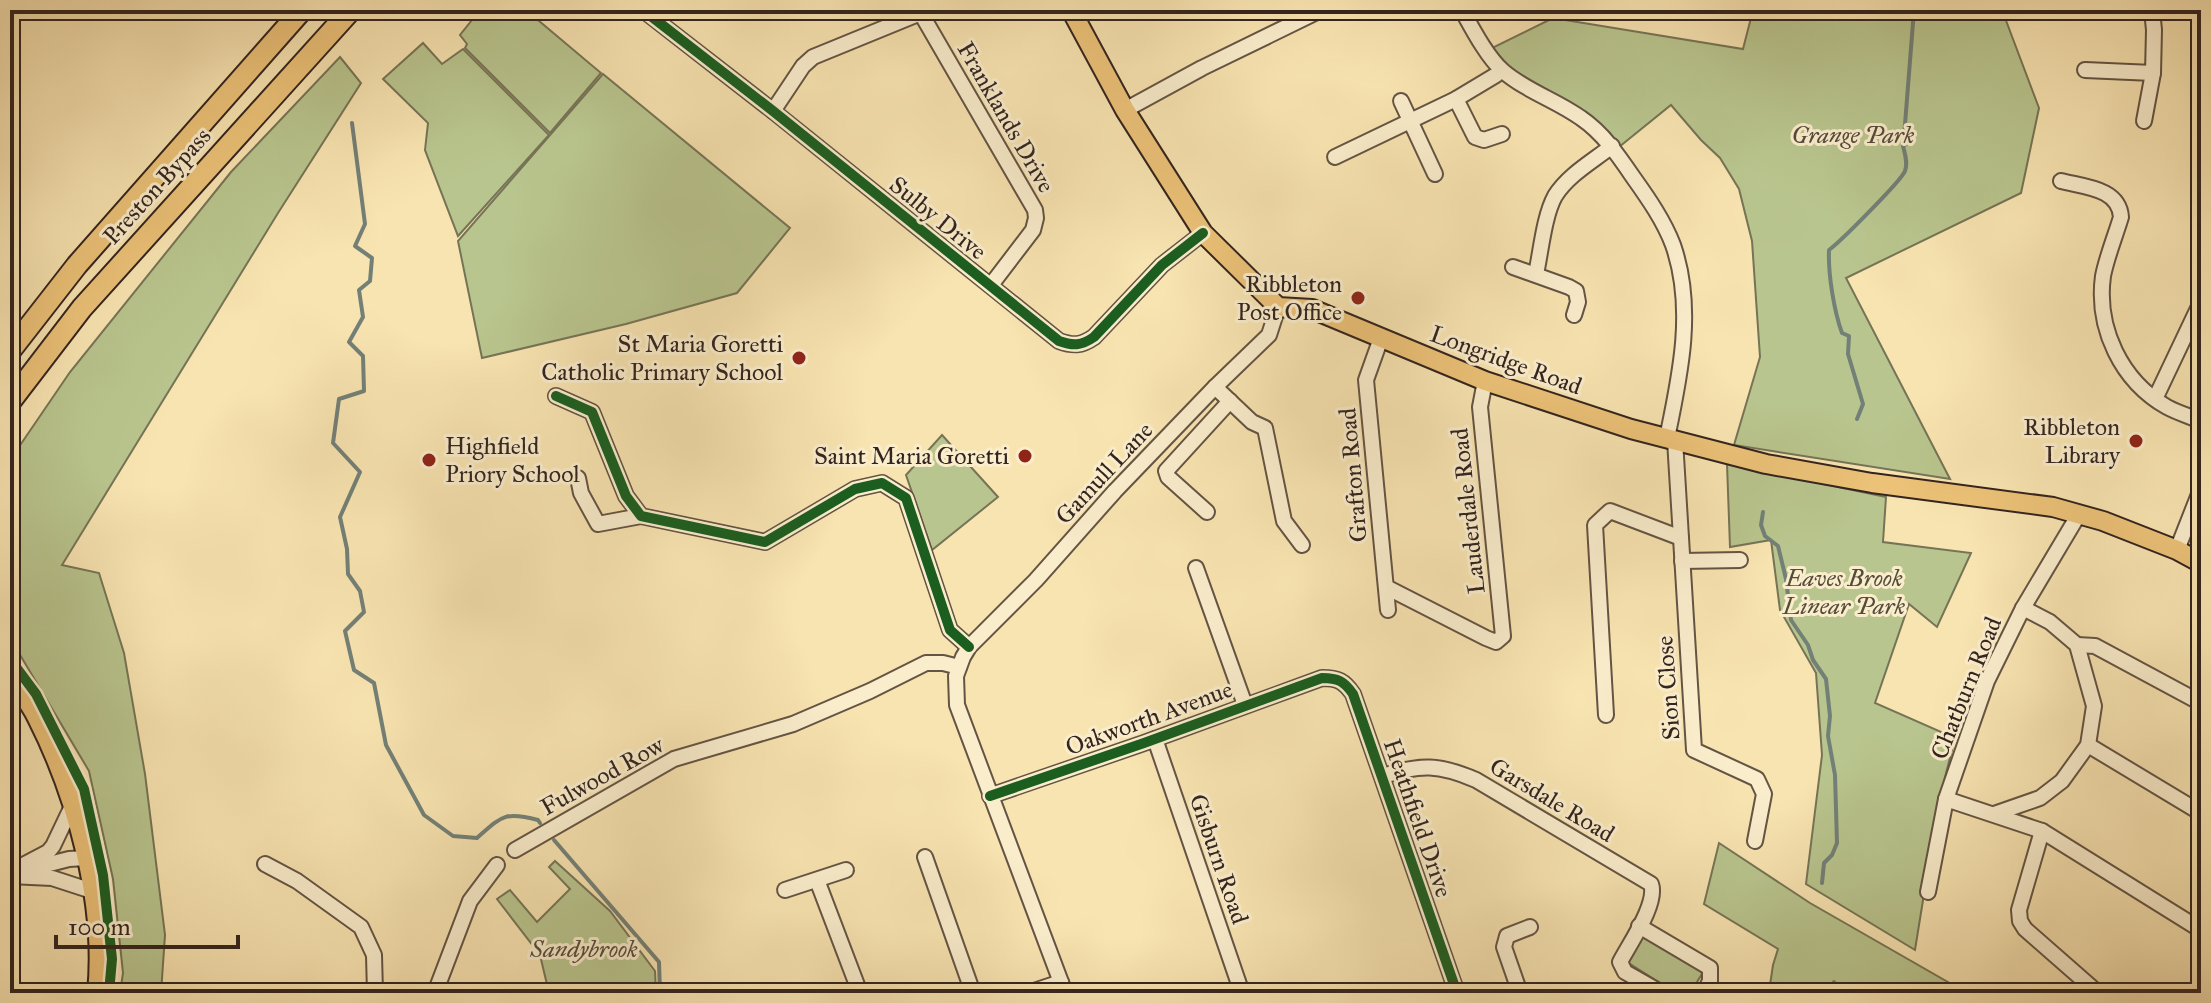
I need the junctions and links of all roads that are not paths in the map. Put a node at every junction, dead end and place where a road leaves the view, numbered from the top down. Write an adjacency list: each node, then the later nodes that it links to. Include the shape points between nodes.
1 (302, 10): 26 (highway, Preston Bypass)
2 (351, 10): 33 (highway, Preston Bypass)
3 (643, 10): 10 (street, Sulby Drive)
4 (670, 10): 10 (street)
5 (1071, 10): 16 (main road)
6 (1321, 10): 16 (street)
7 (1462, 10): 11 (street)
8 (2152, 10): 13 (street)
9 (923, 11): 17 (street, via 813,57); 29 (street, Franklands Drive, via 1035,210 1033,230)
10 (660, 22): 17 (street, Sulby Drive)
11 (1501, 70): 14 (street); 21 (street, Sion Close, via 1583,119)
12 (2085, 70): 13 (street)
13 (2153, 73): 19 (street)
14 (1456, 99): 18 (street); 20 (street, via 1475,137)
15 (1401, 101): 18 (street)
16 (1125, 110): 25 (main road)
17 (773, 111): 29 (street, Sulby Drive)
18 (1410, 120): 22 (street); 23 (street)
19 (2144, 121)
20 (1502, 134)
21 (1612, 146): 28 (street, via 1555,196); 45 (street, Sion Close, via 1660,218 1678,263 1684,331)
22 (1335, 157)
23 (1435, 174)
24 (2061, 181): 40 (street, via 2106,193 2118,205 2121,217 2102,290 2104,320 2120,361)
25 (1203, 233): 29 (street, Sulby Drive, via 1162,265 1084,344 1059,341); 31 (main road)
26 (77, 265): 35 (highway); 36 (highway, Preston Bypass)
27 (1513, 267): 28 (street)
28 (1536, 274): 32 (street, via 1576,291)
29 (991, 285)
30 (2201, 302): 40 (street)
31 (1278, 307): 34 (main road, Longridge Road, via 1312,309); 38 (street, Gamull Lane, via 1269,335)
32 (1574, 315)
33 (70, 325): 42 (highway, Preston Bypass); 43 (highway)
34 (1381, 338): 37 (main road, Longridge Road); 58 (street, Grafton Road, via 1366,380)
35 (10, 339)
36 (10, 351)
37 (1485, 381): 45 (main road, Longridge Road); 58 (street, Lauderdale Road, via 1480,407 1503,636 1496,642 1486,638)
38 (1215, 387): 41 (street); 62 (street, Gamull Lane)
39 (556, 396): 50 (street, via 592,412 626,496)
40 (2155, 399): 44 (street)
41 (1230, 401): 48 (street, via 1166,471); 52 (street, via 1265,428 1284,521)
42 (10, 402)
43 (10, 412)
44 (2201, 421)
45 (1671, 439): 49 (main road, Longridge Road, via 1766,464); 51 (street, Sion Close)
46 (578, 478): 50 (street, via 598,524)
47 (2201, 489): 53 (street)
48 (1207, 512)
49 (2079, 514): 53 (main road, Longridge Road); 59 (street, Chatburn Road)
50 (641, 516): 62 (street, via 765,542 855,489 882,483 906,498 950,630)
51 (1681, 538): 56 (street, Sion Close); 68 (street, via 1610,511 1595,525)
52 (1302, 545)
53 (2177, 550): 54 (main road, Longridge Road)
54 (2200, 558)
55 (1740, 560): 56 (street)
56 (1682, 561): 78 (street, Sion Close, via 1694,750 1757,779 1764,794)
57 (1196, 568): 67 (street)
58 (1386, 587): 60 (street, Grafton Road)
59 (2023, 608): 61 (street); 73 (street, Chatburn Road, via 1987,681)
60 (1388, 610)
61 (2077, 645): 66 (street, via 2095,646); 70 (street, via 2094,706)
62 (969, 647): 63 (street, Gamull Lane)
63 (959, 667): 72 (street, via 957,705); 79 (street, Fulwood Row, via 926,663 793,724 674,759)
64 (10, 677): 74 (main road, via 36,715)
65 (1322, 678): 67 (street, Oakworth Avenue); 71 (street, Heathfield Drive, via 1344,681 1353,694)
66 (2201, 703)
67 (1245, 705): 69 (street, Oakworth Avenue)
68 (1606, 715)
69 (1155, 739): 72 (street, Oakworth Avenue); 101 (street, Gisburn Road)
70 (2088, 745): 75 (street); 76 (street, via 2062,781 2040,798)
71 (1383, 776): 90 (street, Garsdale Road, via 1429,767 1476,780 1651,884 1654,892); 94 (street, Heathfield Drive)
72 (990, 796): 93 (street)
73 (1946, 799): 76 (street); 89 (street, Chatburn Road)
74 (73, 804): 81 (main road); 85 (street, via 48,852)
75 (2201, 813)
76 (1994, 814): 77 (street)
77 (2042, 831): 92 (street); 105 (street, via 2020,921)
78 (1755, 841)
79 (515, 850)
80 (925, 857): 99 (street, via 936,872)
81 (86, 858): 85 (street); 88 (main road)
82 (265, 864): 96 (street, via 361,927 374,955)
83 (497, 865): 97 (street, via 470,901)
84 (846, 870): 86 (street)
85 (10, 874): 88 (street, via 52,878)
86 (817, 880): 87 (street); 98 (street)
87 (785, 890)
88 (92, 891): 95 (main road)
89 (1928, 892)
90 (1639, 926): 103 (street, Garsdale Road, via 1620,962 1625,972); 104 (street, via 1710,968)
91 (1530, 927): 102 (street, via 1507,936 1504,947)
92 (2201, 930)
93 (1063, 987): 100 (street)
94 (1455, 992)
95 (97, 993)
96 (375, 993)
97 (435, 993)
98 (860, 993)
99 (973, 993)
100 (1028, 993)
101 (1242, 993)
102 (1520, 993)
103 (1662, 993)
104 (1704, 993)
105 (2098, 993)

